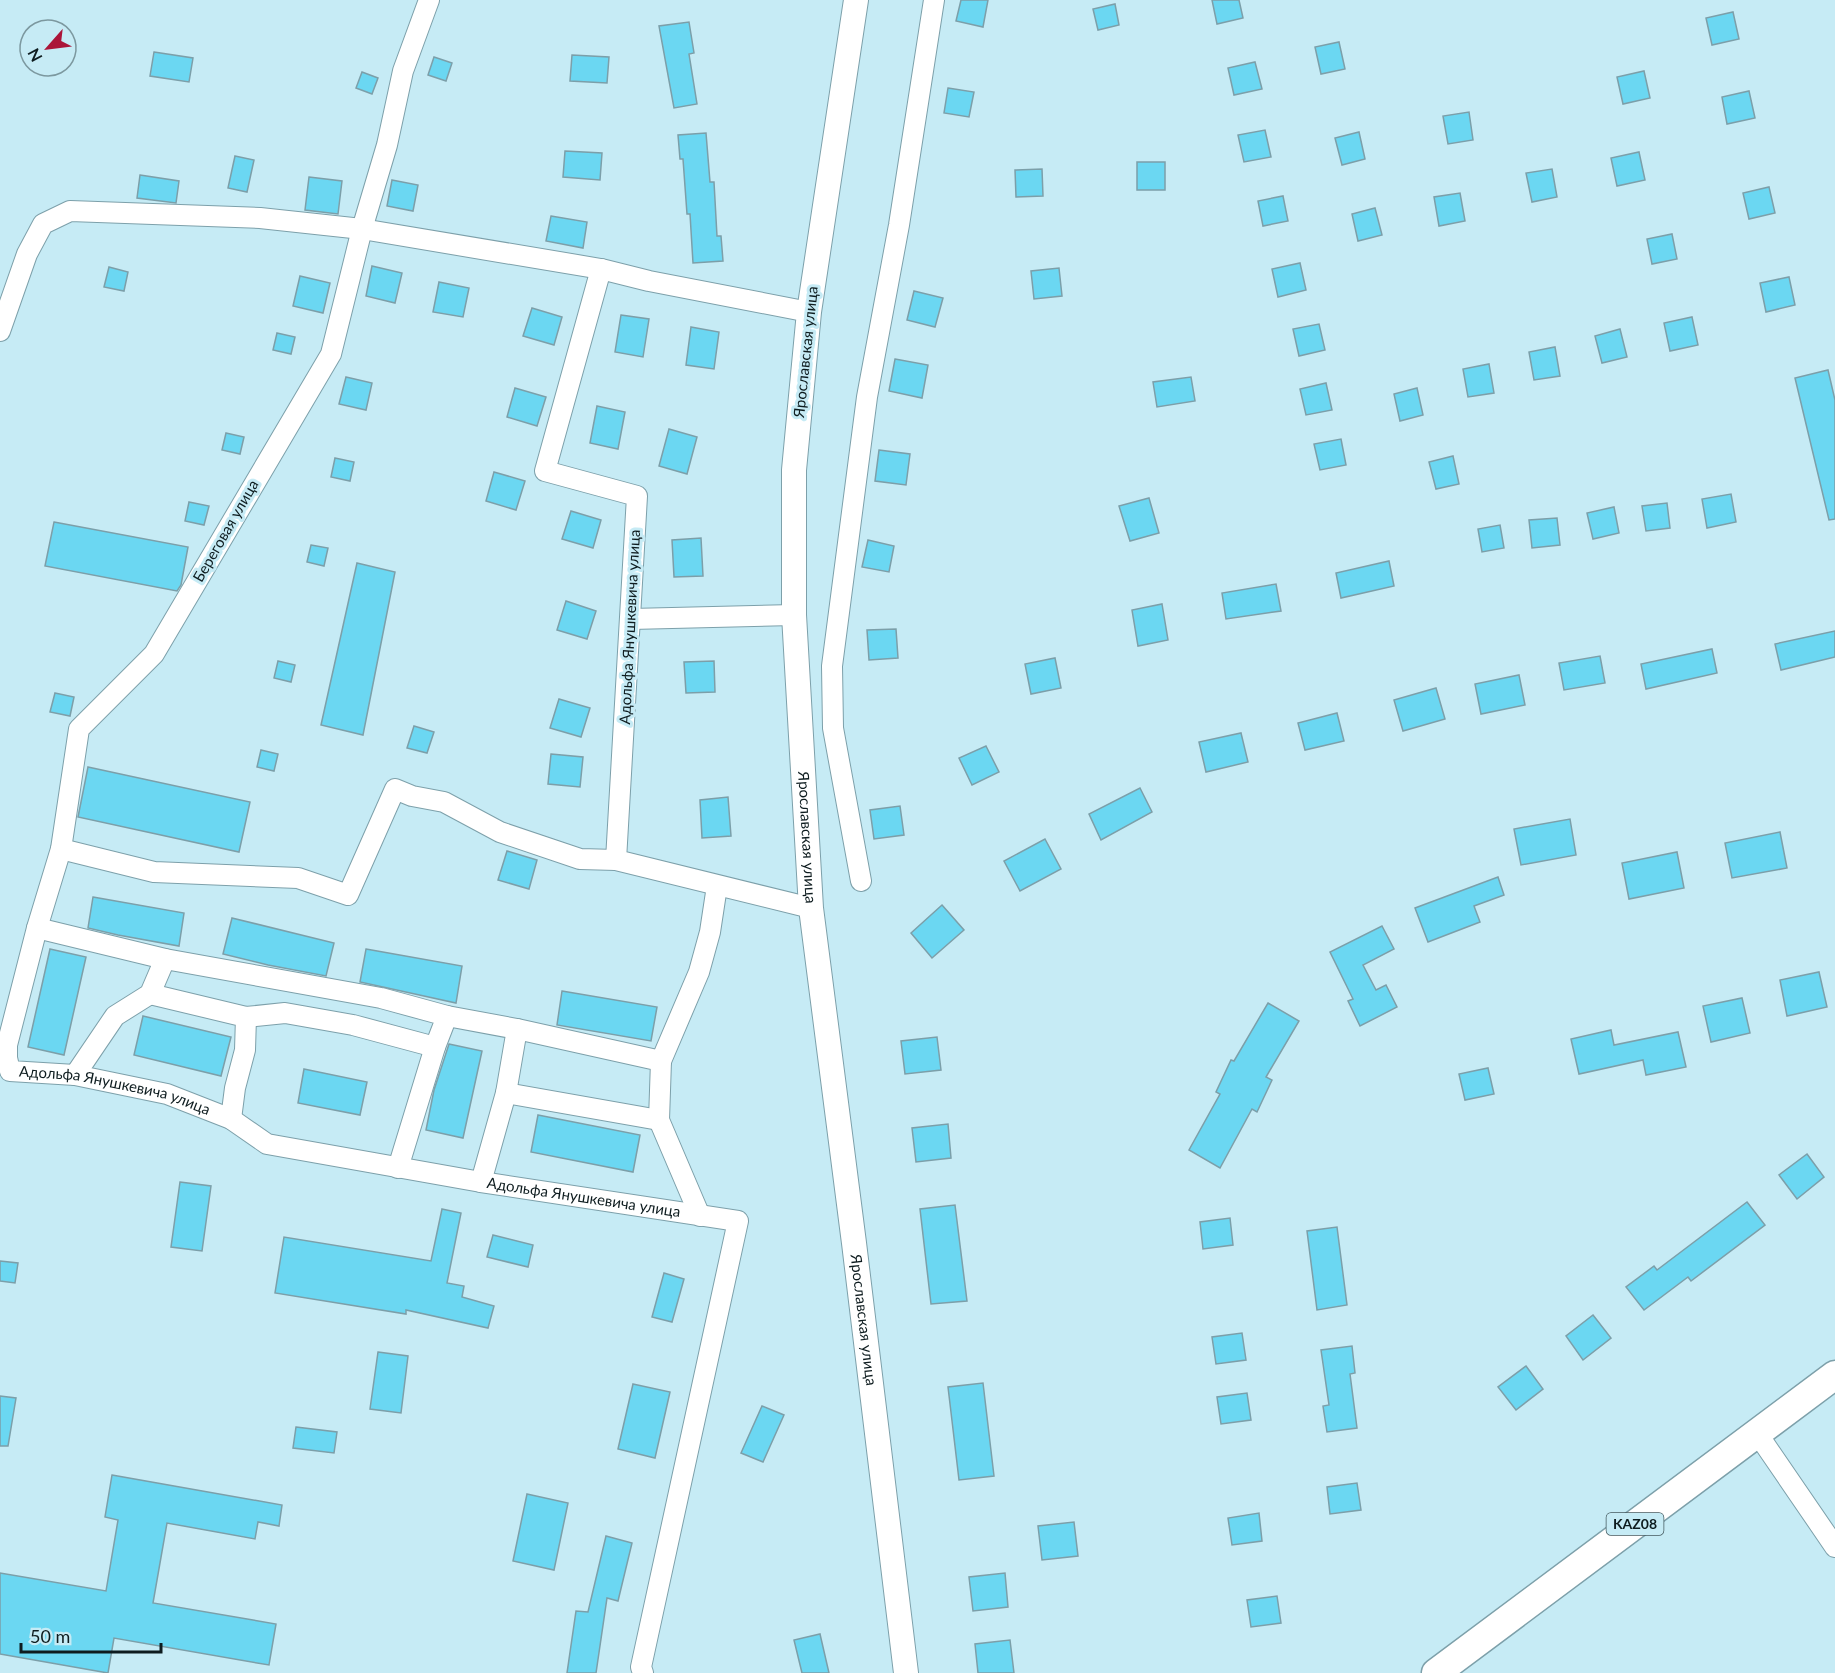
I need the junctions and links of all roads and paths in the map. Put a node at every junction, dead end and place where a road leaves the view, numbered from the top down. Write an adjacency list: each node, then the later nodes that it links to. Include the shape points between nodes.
1 (429, 0): 4 (street, Береговая улица, via 403,71 387,145)
2 (856, 0): 6 (main road, Ярославская улица)
3 (934, 0): 12 (street, via 867,398 832,666 833,728)
4 (362, 229): 5 (street); 7 (street, via 260,219 70,211 43,224 27,254); 10 (street, Береговая улица, via 331,354 154,654 79,729)
5 (601, 269): 6 (street); 9 (street, Адольфа Янушкевича улица, via 545,471 637,496)
6 (809, 312): 8 (main road, Ярославская улица, via 794,470)
7 (0, 331)
8 (794, 615): 9 (street); 14 (main road, Ярославская улица)
9 (631, 620): 11 (street, Адольфа Янушкевича улица)
10 (61, 849): 11 (street, via 154,872 298,878 348,894 395,789 444,802 500,832 580,859); 15 (street, Береговая улица)
11 (616, 860): 13 (street)
12 (861, 881)
13 (717, 886): 14 (street); 23 (street, via 699,972)
14 (811, 908): 36 (main road, Ярославская улица)
15 (37, 928): 16 (street); 21 (street, Береговая улица)
16 (165, 959): 17 (street); 18 (street, via 381,998)
17 (150, 994): 19 (street); 25 (street, via 115,1016)
18 (447, 1016): 20 (street); 22 (street)
19 (246, 1017): 22 (street, via 285,1013 352,1025); 27 (street, via 245,1050)
20 (517, 1029): 23 (street); 26 (street)
21 (7, 1045): 24 (street, Адольфа Янушкевича улица)
22 (435, 1047): 29 (street)
23 (661, 1061): 28 (street)
24 (5, 1071): 25 (street, Адольфа Янушкевича улица)
25 (75, 1075): 27 (street, Адольфа Янушкевича улица, via 167,1094)
26 (506, 1093): 28 (street); 30 (street)
27 (231, 1119): 29 (street, Адольфа Янушкевича улица, via 267,1144)
28 (659, 1120): 31 (street)
29 (398, 1168): 30 (street, Адольфа Янушкевича улица)
30 (481, 1182): 31 (street, Адольфа Янушкевича улица)
31 (700, 1216): 35 (street, Адольфа Янушкевича улица, via 738,1221 641,1667)
32 (1835, 1375): 33 (highway, KAZ08)
33 (1756, 1433): 34 (street); 37 (highway, KAZ08)
34 (1835, 1547)
35 (643, 1673)
36 (906, 1673)
37 (1436, 1673)

